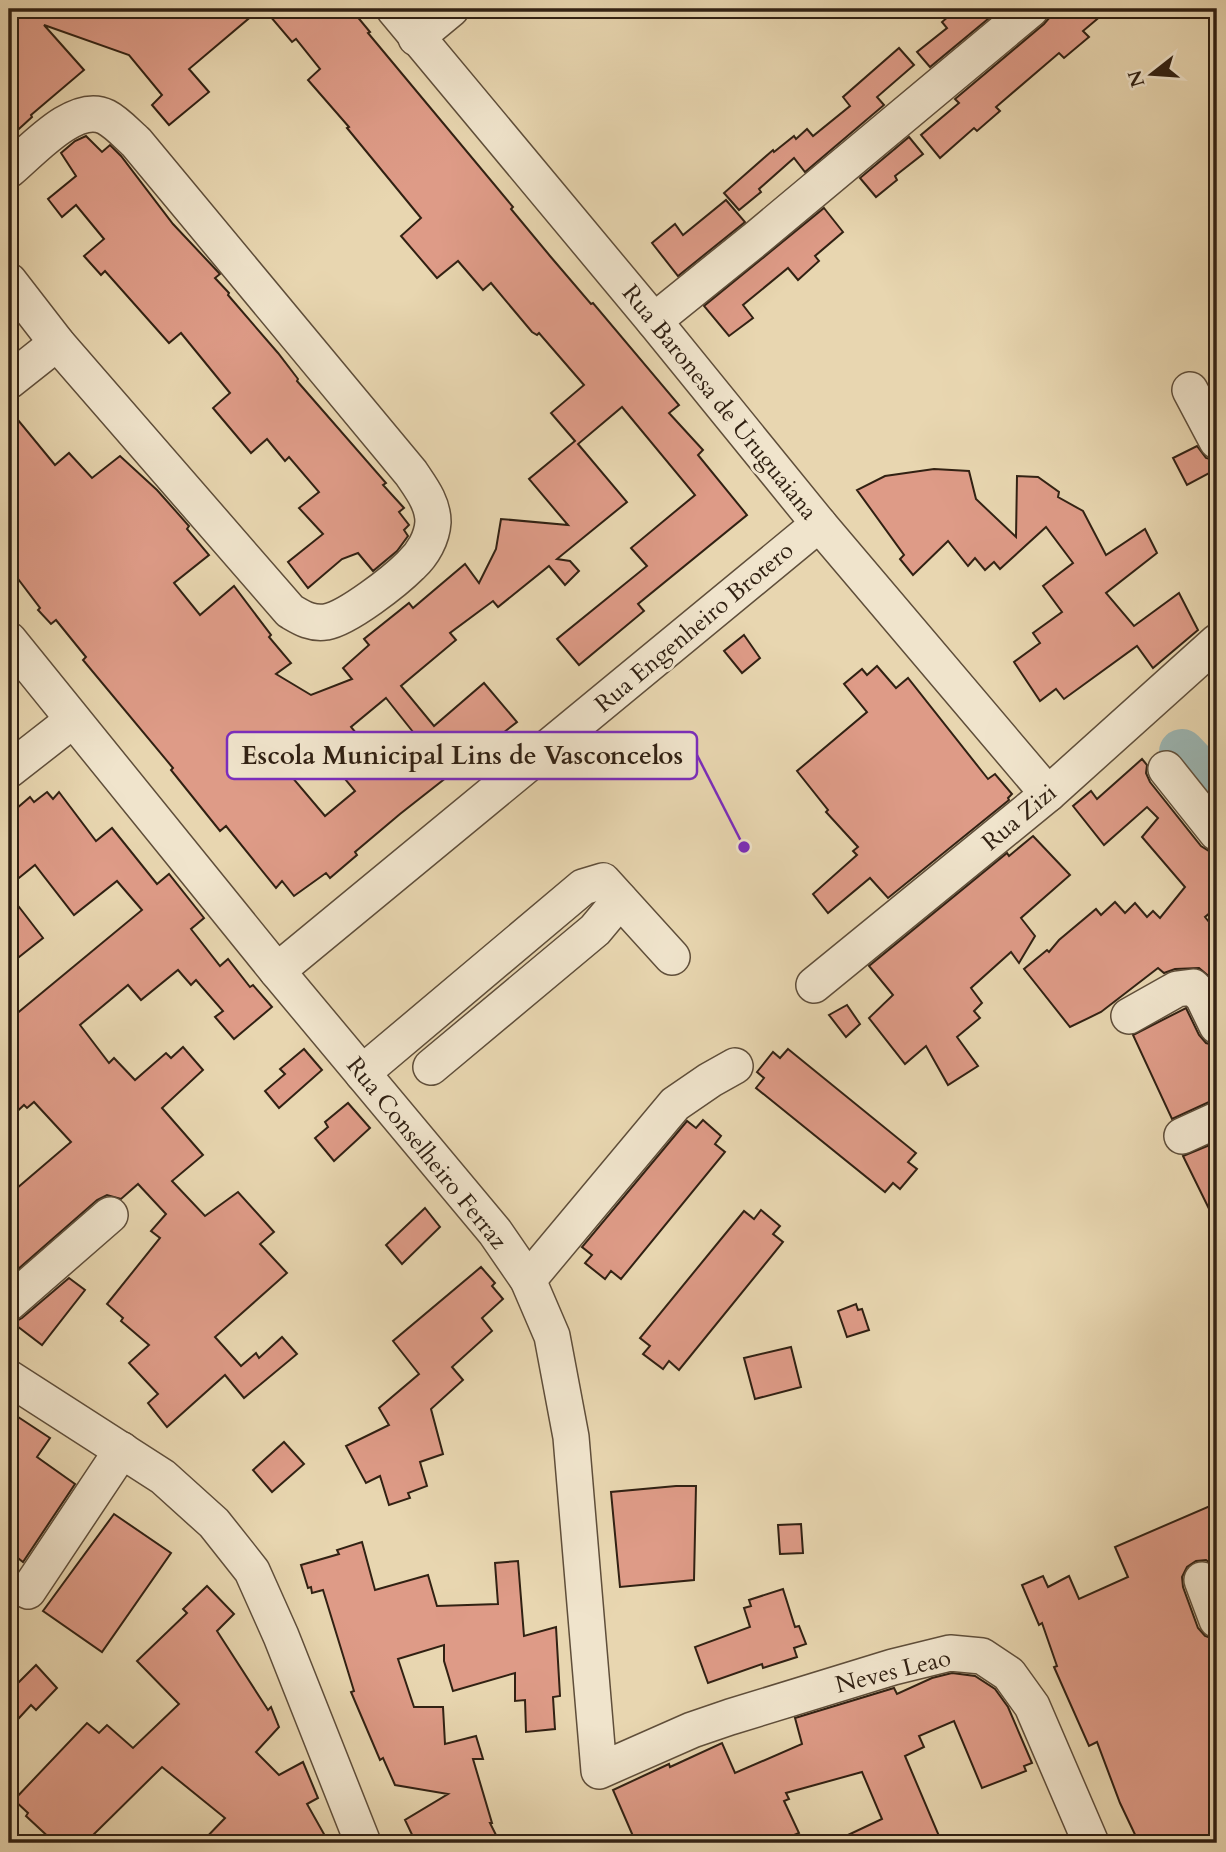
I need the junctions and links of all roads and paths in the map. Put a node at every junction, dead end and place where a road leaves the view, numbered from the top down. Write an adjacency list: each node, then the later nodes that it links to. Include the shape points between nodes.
1 (394, 9): 4 (street, Rua Baronesa de Uruguaiana)
2 (451, 9): 4 (street)
3 (1031, 9): 7 (street)
4 (416, 38): 7 (street, Rua Baronesa de Uruguaiana)
5 (9, 170): 8 (street, via 72,117 105,116 136,142 411,473 428,497 433,521 429,541 413,564 354,610 327,622 308,621 290,611)
6 (9, 281): 8 (street)
7 (654, 321): 12 (street, Rua Baronesa de Uruguaiana)
8 (57, 343): 9 (street)
9 (9, 381)
10 (1190, 390): 11 (street)
11 (1217, 441)
12 (819, 524): 18 (street, Rua Baronesa de Uruguaiana); 22 (street, Rua Engenheiro Brotero)
13 (9, 640): 15 (street, Rua Conselheiro Ferraz)
14 (1217, 642): 18 (street, Rua Zizi)
15 (73, 720): 17 (street); 22 (street, Rua Conselheiro Ferraz)
16 (1166, 769): 19 (street)
17 (9, 770)
18 (1048, 794): 23 (street, Rua Zizi)
19 (1217, 833)
20 (620, 900): 21 (street); 27 (street, via 595,930); 28 (street, via 603,881 583,887)
21 (672, 957)
22 (277, 971): 28 (street, Rua Conselheiro Ferraz)
23 (814, 985)
24 (1129, 1016): 25 (street, via 1177,989 1193,986 1203,996)
25 (1217, 1027)
26 (736, 1066): 32 (street, via 675,1104)
27 (430, 1067)
28 (363, 1074): 32 (street, Rua Conselheiro Ferraz, via 495,1231)
29 (1217, 1120): 30 (street)
30 (1182, 1136)
31 (110, 1215): 33 (street)
32 (528, 1280): 39 (street, Rua Conselheiro Ferraz, via 552,1336 571,1437)
33 (9, 1303)
34 (9, 1378): 35 (street)
35 (122, 1450): 37 (street); 40 (street, via 163,1477 214,1523 252,1571)
36 (1202, 1580): 38 (street)
37 (28, 1591)
38 (1217, 1620)
39 (598, 1771): 41 (street, Neves Leao, via 717,1721 893,1667 950,1653 982,1656 1009,1674 1032,1706)
40 (363, 1843)
41 (1091, 1843)

